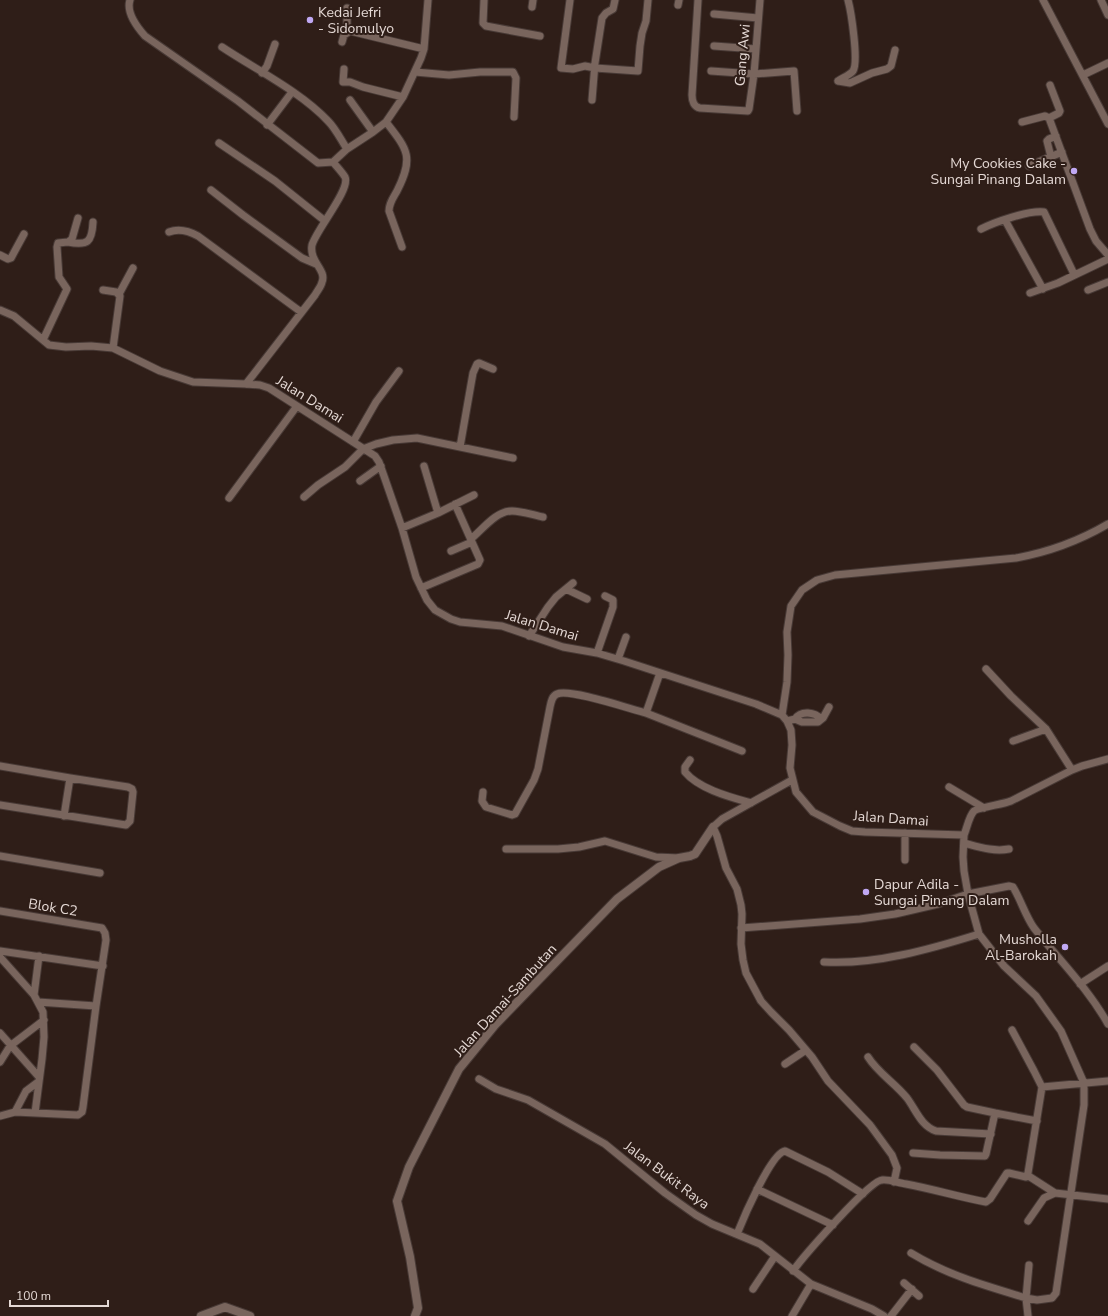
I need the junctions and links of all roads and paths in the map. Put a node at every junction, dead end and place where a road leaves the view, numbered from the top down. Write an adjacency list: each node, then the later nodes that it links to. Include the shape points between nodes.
1 (130, 0): 44 (street, via 130,12 145,36)
2 (428, 0): 22 (street)
3 (484, 0): 17 (street, via 483,22 486,26)
4 (570, 0): 26 (street, via 561,68)
5 (615, 0): 26 (street, via 613,9 602,18)
6 (648, 0): 26 (street, via 638,71)
7 (698, 0): 31 (street, Gang Awi, via 692,94 696,107 748,111)
8 (760, 0): 15 (street, Gang Awi)
9 (848, 0): 24 (street, via 855,63 852,72 838,81 850,83 887,69 891,66)
10 (1043, 0): 32 (street)
11 (1101, 0): 14 (street)
12 (347, 8): 16 (street)
13 (714, 14): 15 (street)
14 (1108, 15)
15 (758, 18): 23 (street, Gang Awi)
16 (347, 32): 18 (street); 22 (street)
17 (540, 36)
18 (342, 42)
19 (275, 44): 30 (street)
20 (714, 46): 23 (street)
21 (222, 47): 30 (street)
22 (424, 48): 29 (street)
23 (756, 49): 31 (street, Gang Awi)
24 (895, 50)
25 (1108, 63): 32 (street)
26 (595, 68): 37 (street)
27 (344, 69): 35 (street, via 343,82)
28 (711, 71): 31 (street)
29 (415, 72): 35 (street); 39 (street, via 449,75 513,72 516,78)
30 (262, 73): 34 (street)
31 (754, 74): 38 (street, via 794,71)
32 (1083, 75): 43 (street)
33 (1050, 85): 40 (street, via 1060,112)
34 (292, 92): 44 (street); 48 (street, via 329,122)
35 (403, 97): 41 (street)
36 (350, 100): 45 (street)
37 (592, 100)
38 (797, 111)
39 (514, 117)
40 (1049, 118): 42 (street, via 1045,116); 46 (street)
41 (386, 122): 45 (street); 62 (street, via 408,156 408,165 389,206)
42 (1022, 122)
43 (1108, 124)
44 (268, 125): 51 (street, via 318,163)
45 (374, 132): 48 (street)
46 (1056, 136): 49 (street); 50 (street, via 1047,141)
47 (220, 143): 56 (street, via 275,181)
48 (348, 149): 51 (street)
49 (1062, 152): 50 (street); 64 (street, via 1090,229)
50 (1051, 157): 52 (street)
51 (333, 162): 56 (street, via 346,181)
52 (1029, 166)
53 (211, 190): 66 (street, via 296,254)
54 (78, 218): 61 (street, via 72,239)
55 (1005, 220): 58 (street); 68 (street, via 1024,214 1044,212); 70 (street)
56 (325, 221): 66 (street, via 313,244 312,252)
57 (93, 222): 61 (street, via 90,240 78,244)
58 (981, 228)
59 (170, 232): 76 (street, via 188,231 198,236)
60 (24, 234): 63 (street, via 11,258)
61 (68, 242): 77 (street, via 60,242 57,247 59,276 66,286 67,293)
62 (402, 247)
63 (0, 255)
64 (1108, 255)
65 (1108, 259): 68 (street)
66 (316, 264): 76 (street, via 323,275 323,281)
67 (133, 268): 73 (street)
68 (1074, 274): 70 (street)
69 (1108, 282): 72 (street)
70 (1043, 289): 74 (street)
71 (103, 290): 73 (street)
72 (1088, 290)
73 (119, 294): 78 (street)
74 (1030, 294)
75 (0, 310): 77 (street, Jalan Damai, via 19,319)
76 (301, 312): 81 (street)
77 (43, 340): 78 (street, Jalan Damai, via 54,346)
78 (113, 348): 81 (street, Jalan Damai, via 160,371 193,382)
79 (493, 369): 84 (street, via 479,363 473,373)
80 (399, 371): 83 (street, via 376,402)
81 (246, 384): 82 (street, Jalan Damai, via 269,388)
82 (297, 406): 83 (street, Jalan Damai); 92 (street)
83 (353, 442): 85 (street, Jalan Damai)
84 (460, 447): 85 (street, via 417,438 394,440); 86 (street)
85 (363, 449): 87 (street, Jalan Damai, via 375,456); 91 (street, via 345,467)
86 (513, 458)
87 (381, 466): 89 (street); 97 (street, Jalan Damai)
88 (424, 466): 94 (street)
89 (360, 481)
90 (474, 495): 93 (street)
91 (304, 497)
92 (229, 498)
93 (455, 504): 94 (street); 98 (street)
94 (438, 513): 97 (street)
95 (543, 518): 98 (street, via 516,511 505,512 496,516)
96 (1108, 524): 113 (street, via 1086,537 1036,555 835,575 817,580 802,590 791,606 787,632)
97 (402, 528): 101 (street, Jalan Damai, via 412,568)
98 (471, 540): 99 (street); 101 (street, via 480,560 479,564)
99 (451, 551)
100 (573, 583): 102 (street)
101 (421, 588): 105 (street, Jalan Damai, via 436,610 451,619 472,624 502,626)
102 (566, 589): 104 (street); 105 (street, via 548,606)
103 (605, 596): 107 (street, via 613,600 613,606)
104 (587, 599)
105 (529, 636): 107 (street, Jalan Damai, via 563,647)
106 (626, 637): 108 (street)
107 (596, 653): 108 (street, Jalan Damai)
108 (618, 659): 110 (street, Jalan Damai)
109 (986, 669): 114 (street, via 1010,696)
110 (660, 673): 112 (street); 113 (street, Jalan Damai, via 756,704)
111 (828, 707): 113 (street, via 818,722)
112 (646, 713): 116 (street); 124 (street, via 588,697 558,693 550,707 536,775 515,814 486,807 482,801)
113 (785, 718): 122 (street, Jalan Damai, via 791,730)
114 (1046, 729): 115 (street); 120 (street)
115 (1013, 741)
116 (742, 751)
117 (1108, 758): 120 (street)
118 (690, 760): 125 (street, via 685,772 690,778 717,792)
119 (0, 766): 121 (street)
120 (1072, 770): 127 (street, via 1011,801)
121 (70, 778): 128 (street); 128 (street, via 130,788 133,792 130,821 126,825)
122 (792, 780): 125 (street); 130 (street, Jalan Damai, via 796,792 813,812 840,826 852,831)
123 (949, 786): 127 (street)
124 (483, 792)
125 (751, 803): 129 (street)
126 (0, 805): 128 (street)
127 (984, 808): 131 (street, via 974,811)
128 (64, 816)
129 (713, 827): 136 (street, Jalan Damai-Sambutan, via 695,854); 141 (street, via 726,868 737,889 741,905)
130 (905, 833): 131 (street, Jalan Damai); 137 (street)
131 (964, 835): 132 (street)
132 (964, 844): 134 (street, via 990,849); 139 (street, via 963,857)
133 (506, 849): 136 (street, via 558,849 605,841 656,857)
134 (1009, 849)
135 (0, 856): 138 (street)
136 (679, 858): 196 (street, Jalan Damai-Sambutan, via 659,867 617,898 495,1025 459,1069 409,1167 397,1201 410,1256 418,1308)
137 (905, 860)
138 (100, 873)
139 (968, 894): 141 (street, via 896,914); 142 (street); 149 (street, via 1013,887 1033,926)
140 (0, 911): 147 (street, Blok C2, via 102,928 106,933)
141 (741, 928): 158 (street, via 746,973 761,1001)
142 (979, 934): 146 (street, via 874,960); 165 (street, via 1004,966 1036,996 1049,1013 1061,1031)
143 (0, 951): 144 (street)
144 (39, 956): 147 (street); 150 (street)
145 (0, 957): 150 (street)
146 (824, 962)
147 (103, 966): 151 (street)
148 (1108, 966): 149 (street)
149 (1080, 984): 153 (street)
150 (36, 998): 151 (street); 152 (street)
151 (96, 1006): 168 (street, via 82,1112 78,1115)
152 (44, 1020): 156 (street); 163 (street)
153 (1108, 1024)
154 (1012, 1030): 166 (street)
155 (0, 1033): 156 (street)
156 (10, 1046): 160 (street); 163 (street)
157 (914, 1047): 169 (street, via 937,1070 967,1108)
158 (806, 1050): 161 (street); 175 (street, via 828,1081 870,1125 892,1155 897,1168)
159 (868, 1057): 172 (street, via 906,1098 930,1129)
160 (0, 1062)
161 (785, 1064)
162 (479, 1078): 183 (street, Jalan Bukit Raya, via 496,1089 528,1100 605,1144 696,1215)
163 (38, 1080): 167 (street, via 26,1091); 168 (street)
164 (1108, 1081): 165 (street)
165 (1084, 1083): 166 (street); 179 (street, via 1084,1105)
166 (1042, 1087): 171 (street)
167 (15, 1112): 168 (street); 170 (street)
168 (34, 1113)
169 (995, 1113): 171 (street); 172 (street)
170 (0, 1116)
171 (1037, 1121): 174 (street)
172 (990, 1134): 173 (street, via 985,1156)
173 (913, 1153)
174 (1027, 1175): 175 (street, via 1026,1177 1006,1173 986,1202); 177 (street)
175 (894, 1182): 178 (street, via 878,1181)
176 (757, 1188): 178 (street, via 777,1156 785,1151 828,1172); 182 (street); 183 (street)
177 (1055, 1193): 179 (street); 181 (street, via 1044,1198)
178 (863, 1194): 182 (street)
179 (1070, 1196): 180 (street); 193 (street, via 1056,1293 1052,1298)
180 (1108, 1199)
181 (1028, 1221)
182 (833, 1225): 187 (street)
183 (736, 1234): 185 (street, Jalan Bukit Raya, via 760,1244)
184 (911, 1253): 193 (street, via 950,1274)
185 (775, 1256): 187 (street, Jalan Bukit Raya); 190 (street)
186 (1028, 1265): 193 (street)
187 (793, 1271): 189 (street, Jalan Bukit Raya)
188 (904, 1283): 191 (street)
189 (811, 1284): 197 (street); 198 (street, Jalan Bukit Raya)
190 (753, 1289)
191 (912, 1289): 192 (street); 199 (street)
192 (919, 1296)
193 (1026, 1298): 200 (street)
194 (201, 1316): 195 (street, via 224,1307)
195 (250, 1316)
196 (415, 1316)
197 (792, 1316)
198 (884, 1316)
199 (891, 1316)
200 (1028, 1316)

